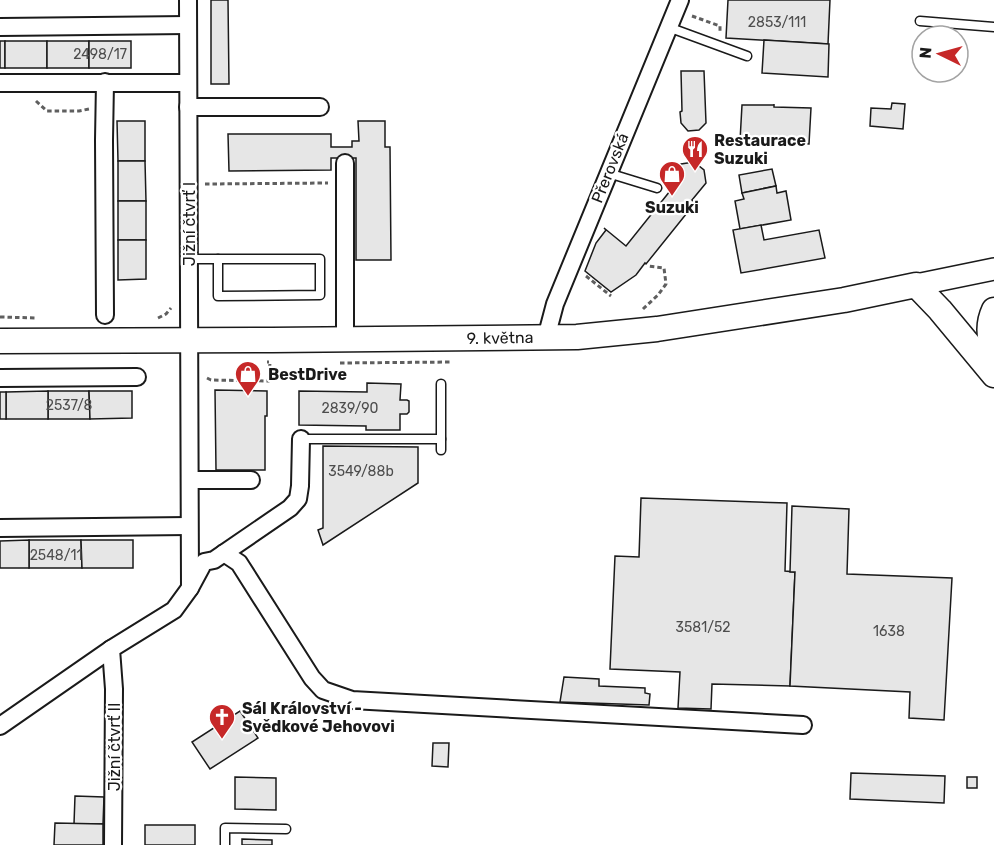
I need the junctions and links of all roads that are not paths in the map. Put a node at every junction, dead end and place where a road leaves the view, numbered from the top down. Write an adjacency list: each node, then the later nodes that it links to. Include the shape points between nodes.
1 (188, 0): 4 (street, Jižní čtvrť I)
2 (680, 0): 6 (street, Přerovská)
3 (920, 21): 7 (lane)
4 (188, 25): 5 (street); 11 (street, Jižní čtvrť I)
5 (0, 27)
6 (668, 27): 8 (lane); 15 (street, Přerovská)
7 (994, 27)
8 (747, 56)
9 (105, 82): 10 (street); 11 (street); 22 (street)
10 (0, 83)
11 (188, 83): 12 (street, Jižní čtvrť I)
12 (188, 107): 13 (street); 17 (street, Jižní čtvrť I)
13 (320, 107)
14 (345, 163): 24 (street)
15 (608, 173): 16 (lane); 23 (street, Přerovská, via 555,304)
16 (657, 188)
17 (189, 259): 18 (lane); 26 (street, Jižní čtvrť I)
18 (218, 259): 18 (lane, via 218,296 320,295 320,259)
19 (994, 269): 20 (street, 9. května)
20 (916, 285): 23 (main road, 9. května, via 657,329); 28 (main road)
21 (994, 310): 27 (main road, via 989,336)
22 (105, 315)
23 (546, 338): 24 (main road, 9. května)
24 (345, 340): 26 (main road, 9. května)
25 (0, 341): 26 (main road, 9. května)
26 (189, 341): 35 (street)
27 (994, 350)
28 (994, 375)
29 (137, 377): 30 (street)
30 (0, 378)
31 (441, 384): 33 (lane)
32 (301, 439): 33 (lane); 39 (street, via 298,499)
33 (441, 439): 34 (lane)
34 (441, 450)
35 (190, 480): 36 (street); 37 (street)
36 (251, 480)
37 (189, 526): 38 (street); 40 (street)
38 (0, 528)
39 (224, 553): 40 (street, via 204,562); 42 (street, via 239,563 312,678 323,690 352,700)
40 (190, 588): 41 (street, via 174,610)
41 (111, 649): 43 (street); 45 (street, Jižní čtvrť II)
42 (804, 725)
43 (0, 726)
44 (286, 829): 46 (lane, via 225,828)
45 (113, 845)
46 (225, 845)

